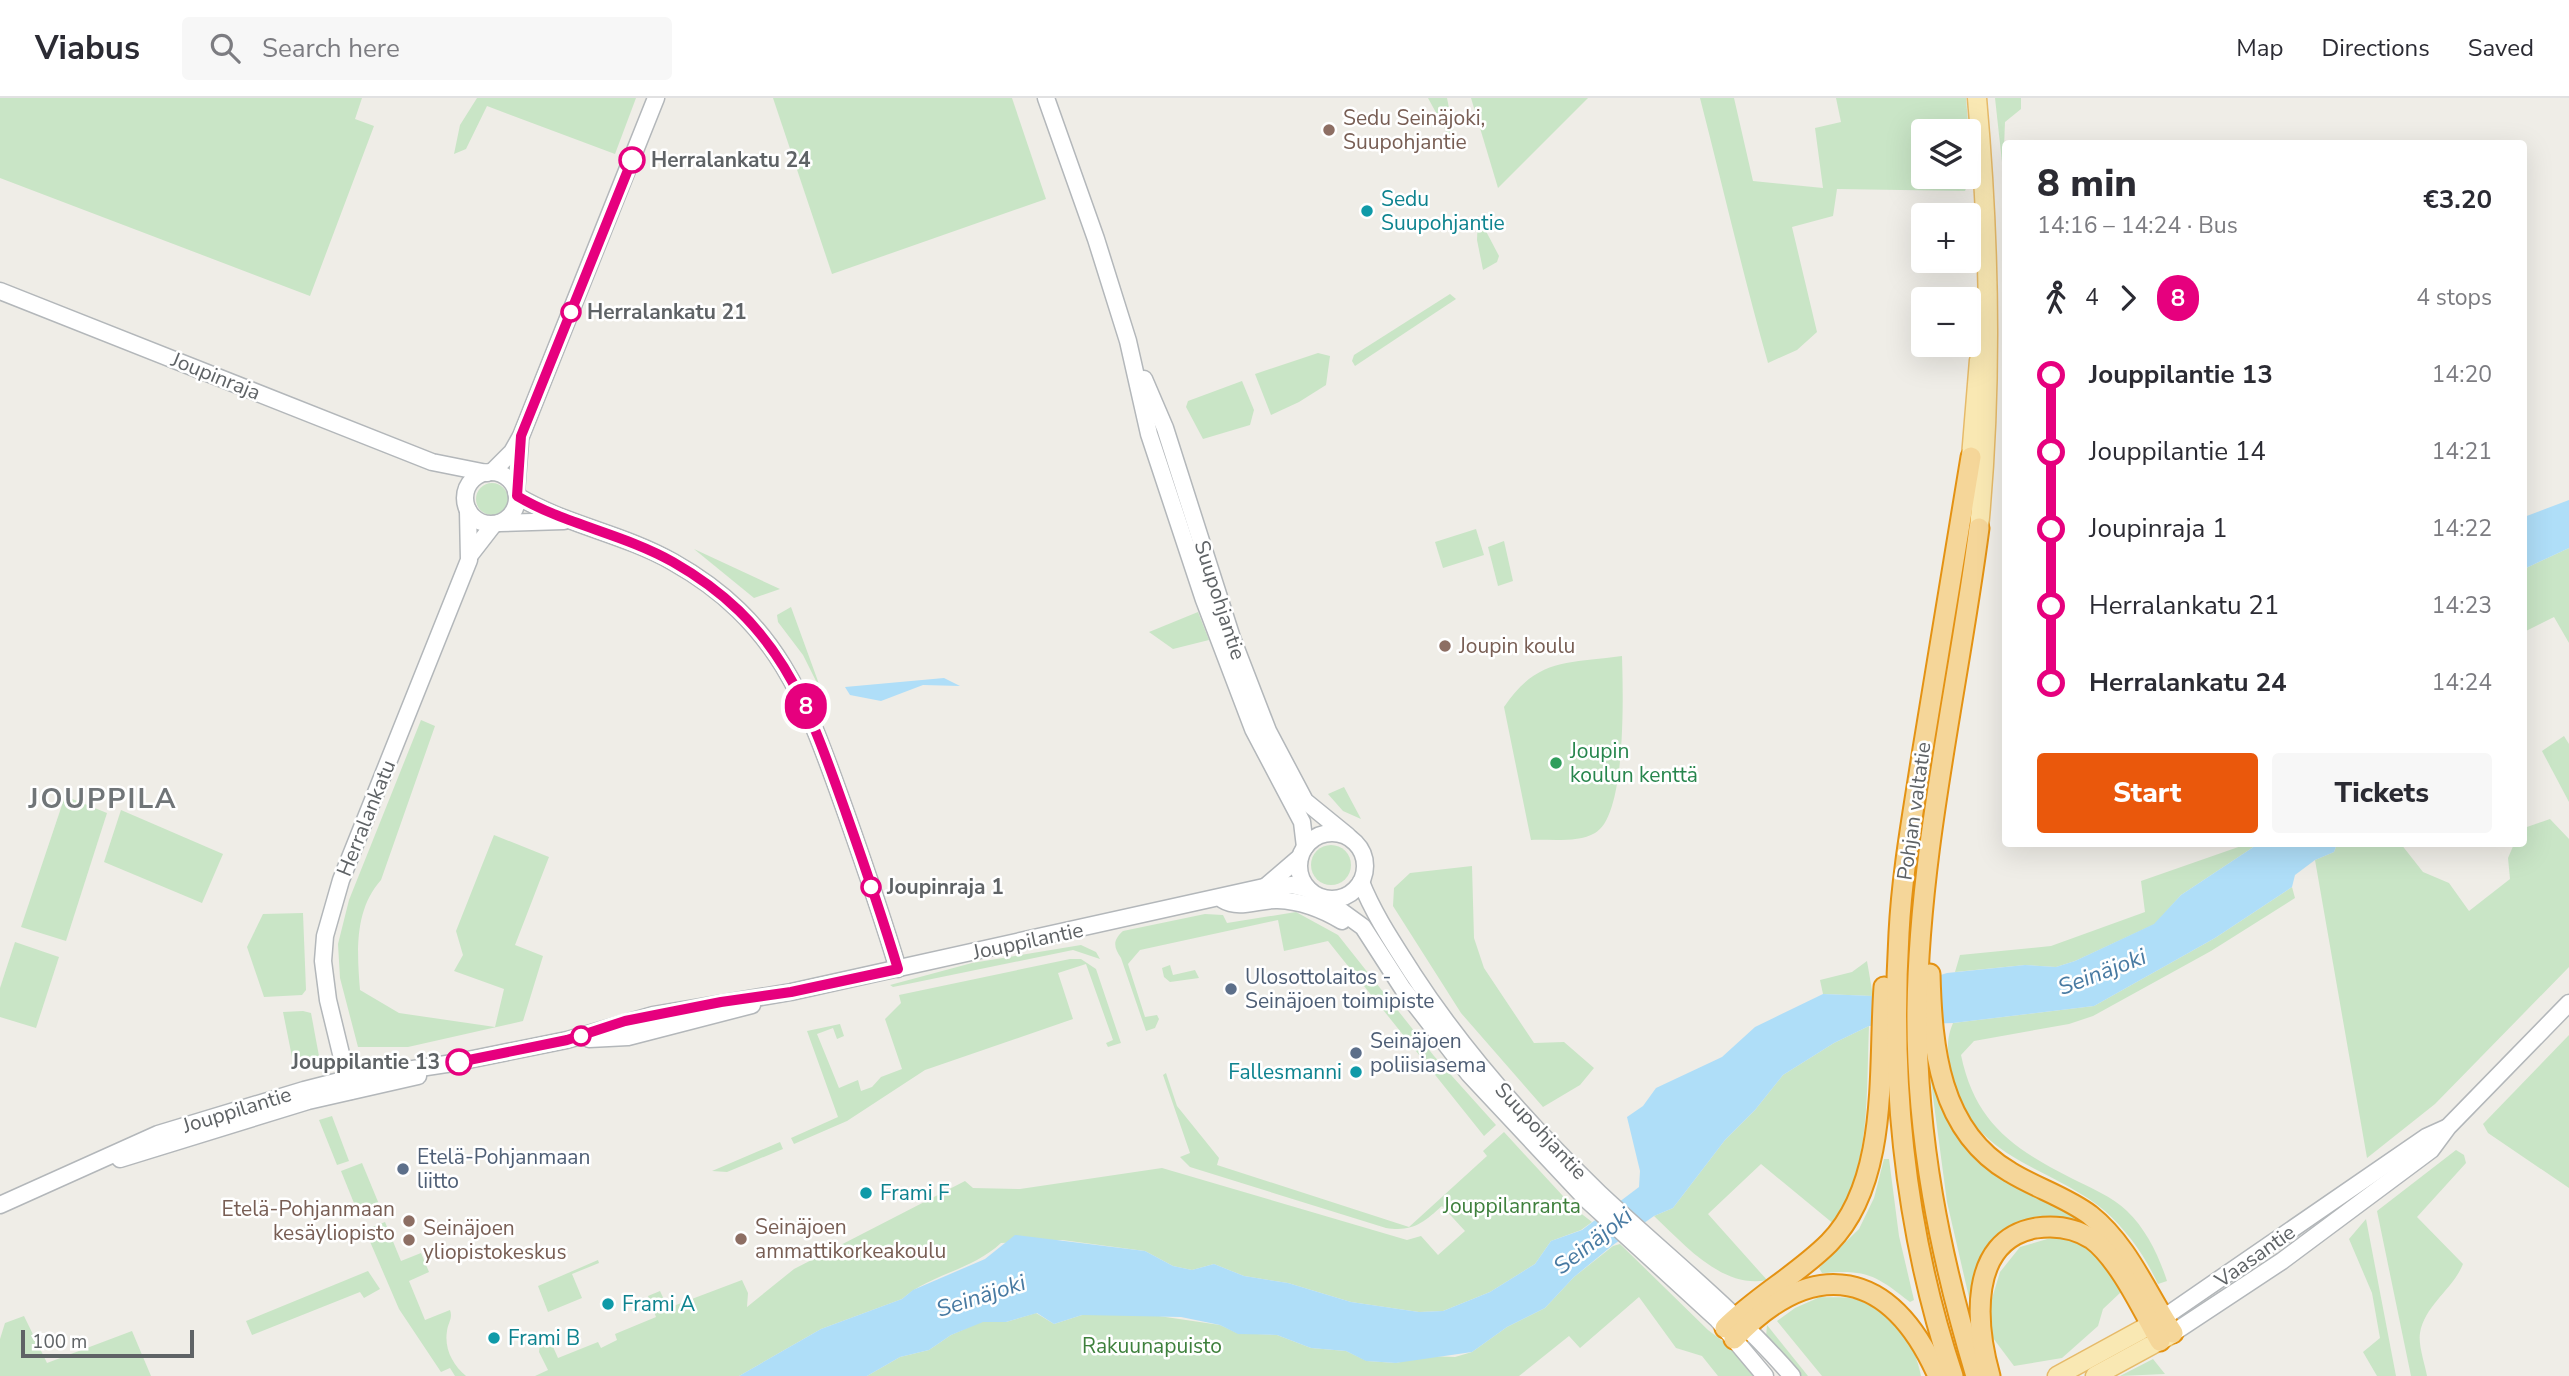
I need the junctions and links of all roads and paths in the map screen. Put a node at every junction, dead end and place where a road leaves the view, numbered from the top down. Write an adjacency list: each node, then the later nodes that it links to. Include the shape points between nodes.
1 (656, 98): 7 (main road)
2 (1046, 98): 6 (main road, Suupohjantie)
3 (1977, 98): 4 (main road, Pohjan valtatie)
4 (1987, 245): 8 (main road, Pohjan valtatie); 15 (main road, Pohjan valtatie, via 1989,412)
5 (0, 291): 9 (main road, Joupinraja)
6 (1128, 341): 17 (main road, Suupohjantie, via 1165,428 1232,638 1268,731 1305,801); 18 (main road, Suupohjantie, via 1149,434 1209,612 1253,729 1302,822)
7 (521, 436): 10 (main road, via 512,452); 11 (main road)
8 (1971, 457): 27 (highway, Pohjan valtatie, via 1892,962)
9 (432, 462): 10 (main road, Joupinraja); 12 (main road, Joupinraja, via 460,485)
10 (489, 472): 11 (main road, via 510,480); 12 (main road, via 474,479)
11 (517, 494): 13 (main road); 14 (main road, via 510,516)
12 (467, 505): 14 (main road, via 479,521); 16 (main road, Herralankatu)
13 (570, 521): 14 (main road); 25 (main road, via 672,561 728,599 763,636 797,687 821,743)
14 (496, 524): 16 (main road, Herralankatu)
15 (1979, 528): 28 (highway, Pohjan valtatie, via 1927,868)
16 (470, 555): 29 (main road, Herralankatu, via 341,880 325,936 328,1000)
17 (1348, 836): 18 (main road, via 1321,834); 19 (main road, via 1366,863)
18 (1302, 852): 20 (main road, Jouppilantie); 21 (main road, via 1299,868)
19 (1361, 882): 23 (main road, via 1345,896); 30 (main road, Suupohjantie, via 1371,907 1453,1032)
20 (1265, 887): 21 (main road, Jouppilantie); 22 (main road, Jouppilantie)
21 (1308, 889): 23 (main road)
22 (1220, 898): 24 (main road, via 1229,904 1273,900 1316,907 1345,923); 25 (main road, Jouppilantie)
23 (1323, 898): 24 (main road, Suupohjantie, via 1363,927)
24 (1382, 958): 30 (main road, Suupohjantie, via 1469,1074)
25 (898, 969): 29 (main road, Jouppilantie, via 625,1021 567,1040 453,1063 425,1074)
26 (2569, 1003): 33 (main road, Vaasantie, via 2431,1150 2326,1229)
27 (1888, 1053): 32 (highway, via 1874,1144 1849,1215 1830,1242); 37 (highway, via 1913,1224)
28 (1927, 1055): 33 (highway, via 1972,1140 2008,1172 2069,1201 2105,1228 2119,1245); 38 (highway, Pohjan valtatie, via 1926,1162 1935,1223)
29 (348, 1085): 31 (main road, Jouppilantie, via 71,1174)
30 (1593, 1196): 32 (main road, Suupohjantie)
31 (0, 1205)
32 (1736, 1327): 34 (main road, Suupohjantie); 35 (main road, Suupohjantie); 36 (highway, via 1792,1293 1829,1285 1850,1286 1870,1292 1905,1317)
33 (2162, 1329): 39 (highway, via 2093,1240 2057,1226 2028,1229 1997,1250 1981,1286 1981,1337); 40 (main road, Vaasantie); 41 (main road, Vaasantie)
34 (1765, 1376)
35 (1792, 1376)
36 (1938, 1376)
37 (1952, 1376)
38 (1976, 1376)
39 (1990, 1376)
40 (2057, 1376)
41 (2095, 1376)

